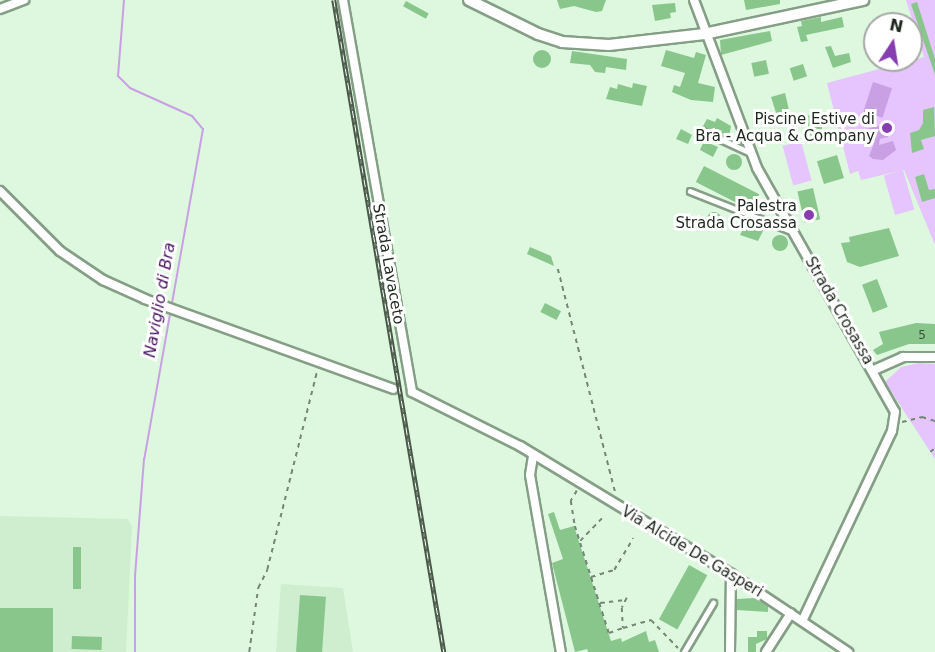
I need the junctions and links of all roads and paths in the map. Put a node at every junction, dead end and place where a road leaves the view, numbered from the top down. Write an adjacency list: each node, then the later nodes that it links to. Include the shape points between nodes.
1 (24, 0): 6 (street)
2 (343, 0): 22 (street, Strada Lavaceto, via 412,392 463,415)
3 (469, 0): 7 (street, via 511,24 583,45 654,43)
4 (694, 0): 7 (street, Strada Crosassa)
5 (863, 0): 7 (street)
6 (0, 9)
7 (704, 34): 9 (street, Strada Crosassa)
8 (701, 130): 9 (lane)
9 (751, 153): 12 (street, Strada Crosassa)
10 (0, 191): 15 (street, via 69,258 103,280 183,314)
11 (690, 191): 12 (lane)
12 (794, 232): 16 (street, Strada Crosassa)
13 (558, 269): 24 (path)
14 (935, 357): 16 (street, via 903,357)
15 (319, 361): 17 (street); 35 (path, via 267,570 258,588)
16 (874, 370): 18 (street, Strada Crosassa)
17 (393, 389)
18 (895, 418): 19 (path, via 903,422 922,417); 33 (street)
19 (935, 421)
20 (935, 448): 21 (path)
21 (930, 452)
22 (533, 456): 23 (street, Via Alcide De Gasperi); 36 (street, via 530,475)
23 (581, 484): 24 (street, Via Alcide De Gasperi); 27 (path, via 571,501)
24 (618, 507): 28 (street, Via Alcide De Gasperi)
25 (602, 518): 27 (path)
26 (633, 538): 29 (path, via 614,570)
27 (580, 541): 29 (path)
28 (731, 574): 32 (street, Via Alcide De Gasperi); 38 (street)
29 (591, 577): 30 (path)
30 (599, 603): 34 (path, via 609,633); 34 (path, via 627,599 622,608)
31 (713, 603): 37 (lane)
32 (791, 613): 33 (street, Via Alcide De Gasperi); 39 (street)
33 (802, 621): 40 (street, Via Alcide De Gasperi)
34 (623, 628): 37 (path, via 651,620)
35 (249, 652)
36 (561, 652)
37 (684, 652)
38 (730, 652)
39 (766, 652)
40 (848, 652)

